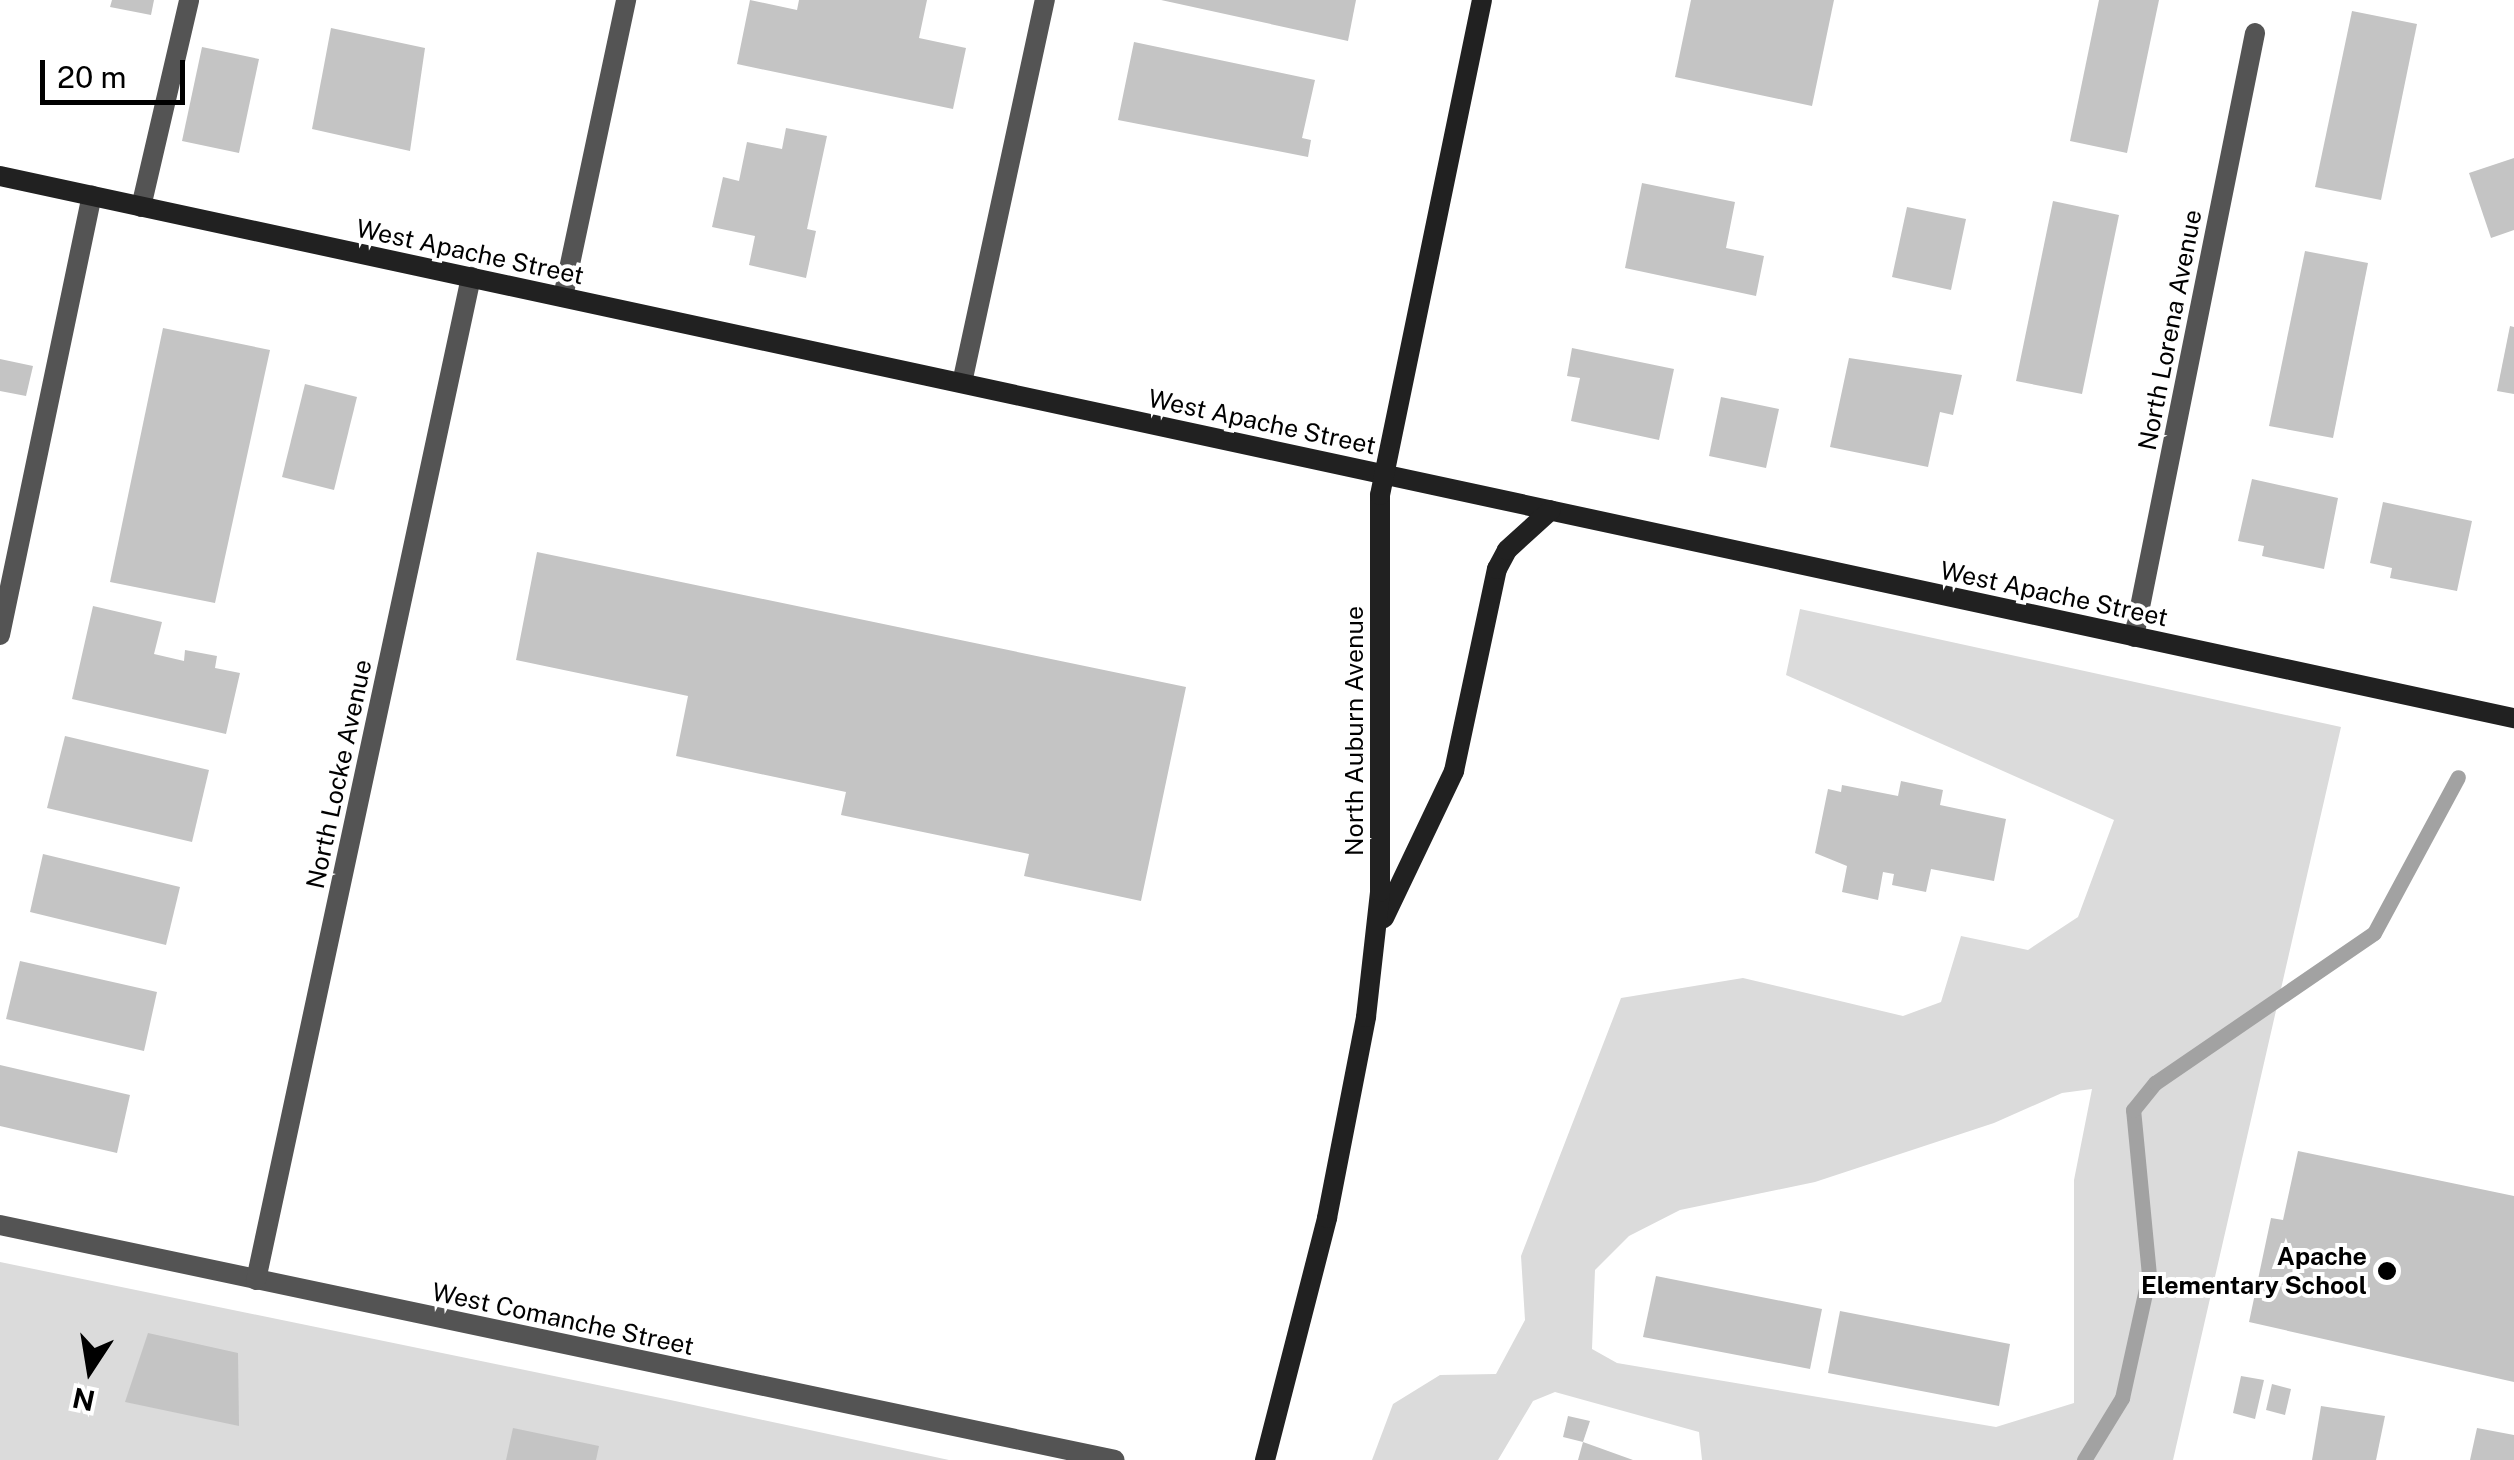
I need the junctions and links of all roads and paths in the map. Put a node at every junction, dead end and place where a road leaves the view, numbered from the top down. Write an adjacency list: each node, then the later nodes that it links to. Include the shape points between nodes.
1 (189, 0): 8 (street)
2 (626, 0): 10 (street)
3 (1045, 0): 11 (street)
4 (1482, 0): 12 (main road, North Auburn Avenue)
5 (2254, 34): 15 (street, North Lorena Avenue)
6 (0, 176): 7 (main road, West Apache Street)
7 (92, 196): 8 (main road, West Apache Street); 14 (street)
8 (141, 206): 9 (main road, West Apache Street)
9 (471, 277): 10 (main road, West Apache Street); 19 (street, North Locke Avenue)
10 (563, 297): 11 (main road, West Apache Street)
11 (962, 382): 12 (main road, West Apache Street)
12 (1383, 474): 13 (main road, West Apache Street); 17 (main road, North Auburn Avenue, via 1377,519)
13 (1551, 510): 15 (main road, West Apache Street); 17 (main road, via 1507,550 1498,569 1454,771)
14 (0, 635)
15 (2134, 636): 16 (main road, West Apache Street)
16 (2514, 718)
17 (1379, 929): 21 (main road, North Auburn Avenue, via 1327,1218)
18 (0, 1226): 19 (street, West Comanche Street)
19 (256, 1280): 20 (street, West Comanche Street)
20 (1116, 1460)
21 (1265, 1460)

